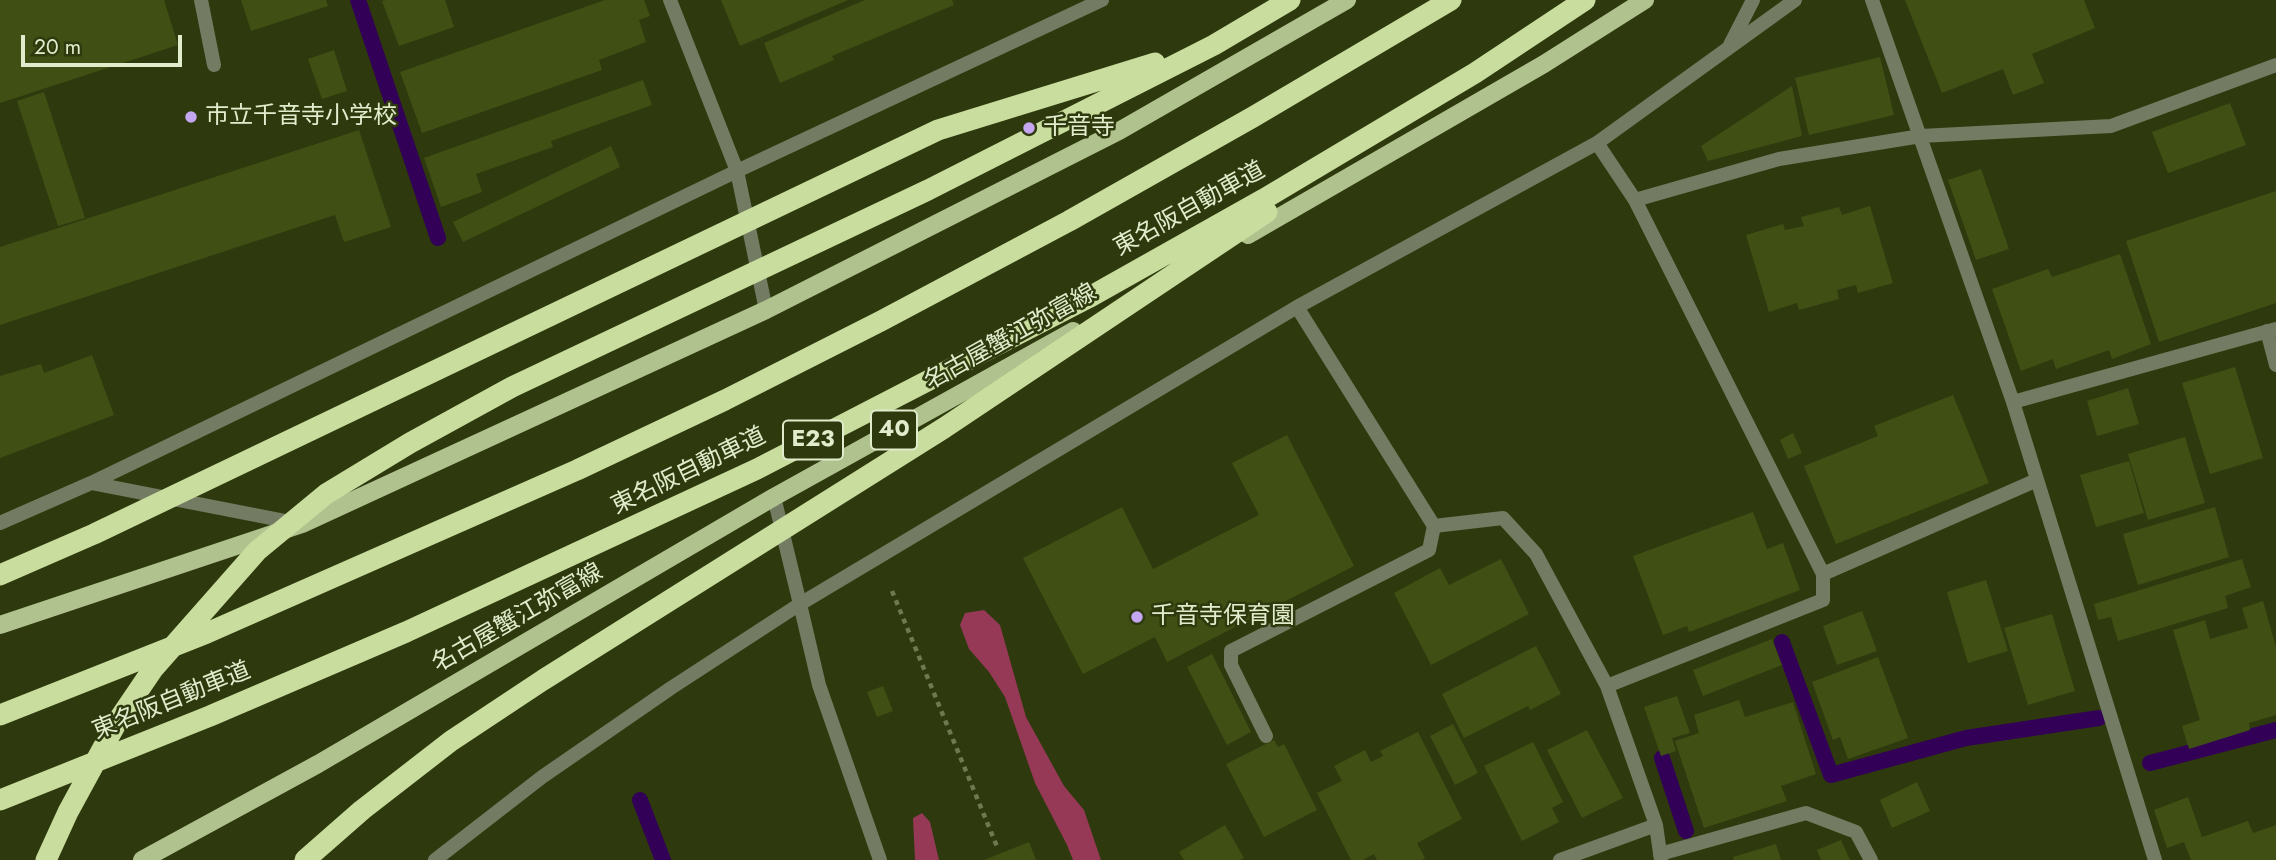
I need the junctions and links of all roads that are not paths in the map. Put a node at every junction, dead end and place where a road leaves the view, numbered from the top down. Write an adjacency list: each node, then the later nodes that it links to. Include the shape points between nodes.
1 (201, 0): 14 (street)
2 (670, 0): 19 (street)
3 (1101, 0): 19 (street)
4 (1290, 0): 12 (highway)
5 (1347, 0): 22 (main road, via 1119,131)
6 (1451, 0): 37 (highway, 東名阪自動車道, via 1069,221 725,400 207,633)
7 (1585, 0): 16 (highway, 東名阪自動車道 / E23)
8 (1645, 0): 28 (main road, 名古屋蟹江弥富線 / 40, via 1323,193)
9 (1753, 0): 13 (street)
10 (1795, 0): 13 (street)
11 (1872, 0): 17 (street)
12 (1214, 45): 33 (highway, via 938,130); 42 (highway, via 928,190 512,387 326,494 257,551 153,669 117,722)
13 (1728, 49): 18 (street)
14 (214, 65)
15 (2276, 65): 17 (street, via 2111,126)
16 (1475, 73): 39 (highway, 東名阪自動車道 / E23, via 1100,291 757,469 406,632); 44 (highway, via 944,428 451,741)
17 (1921, 136): 20 (street, via 1779,159); 25 (street)
18 (1597, 143): 20 (street); 21 (street)
19 (737, 171): 22 (street); 27 (street)
20 (1635, 200): 32 (street)
21 (1297, 307): 31 (street); 34 (street)
22 (766, 310): 30 (main road)
23 (2272, 330): 24 (street); 25 (street)
24 (2276, 365)
25 (2013, 402): 26 (street)
26 (2037, 480): 32 (street); 49 (street)
27 (92, 483): 29 (street); 30 (street)
28 (774, 497): 34 (street); 43 (main road, 名古屋蟹江弥富線 / 40, via 318,764)
29 (0, 523)
30 (302, 524): 35 (main road)
31 (1434, 526): 36 (street, via 1503,518 1536,554); 38 (street, via 1429,550 1231,651 1231,665)
32 (1823, 574): 36 (street, via 1823,600)
33 (0, 575)
34 (800, 604): 45 (street, via 542,777); 46 (street, via 819,685)
35 (0, 625)
36 (1607, 686): 40 (street)
37 (0, 715)
38 (1266, 736)
39 (0, 800)
40 (1656, 825): 41 (street); 47 (street)
41 (1661, 857): 48 (street, via 1806,813 1856,832)
42 (46, 860)
43 (142, 860)
44 (305, 860)
45 (435, 860)
46 (880, 860)
47 (1560, 860)
48 (1871, 860)
49 (2155, 860)

